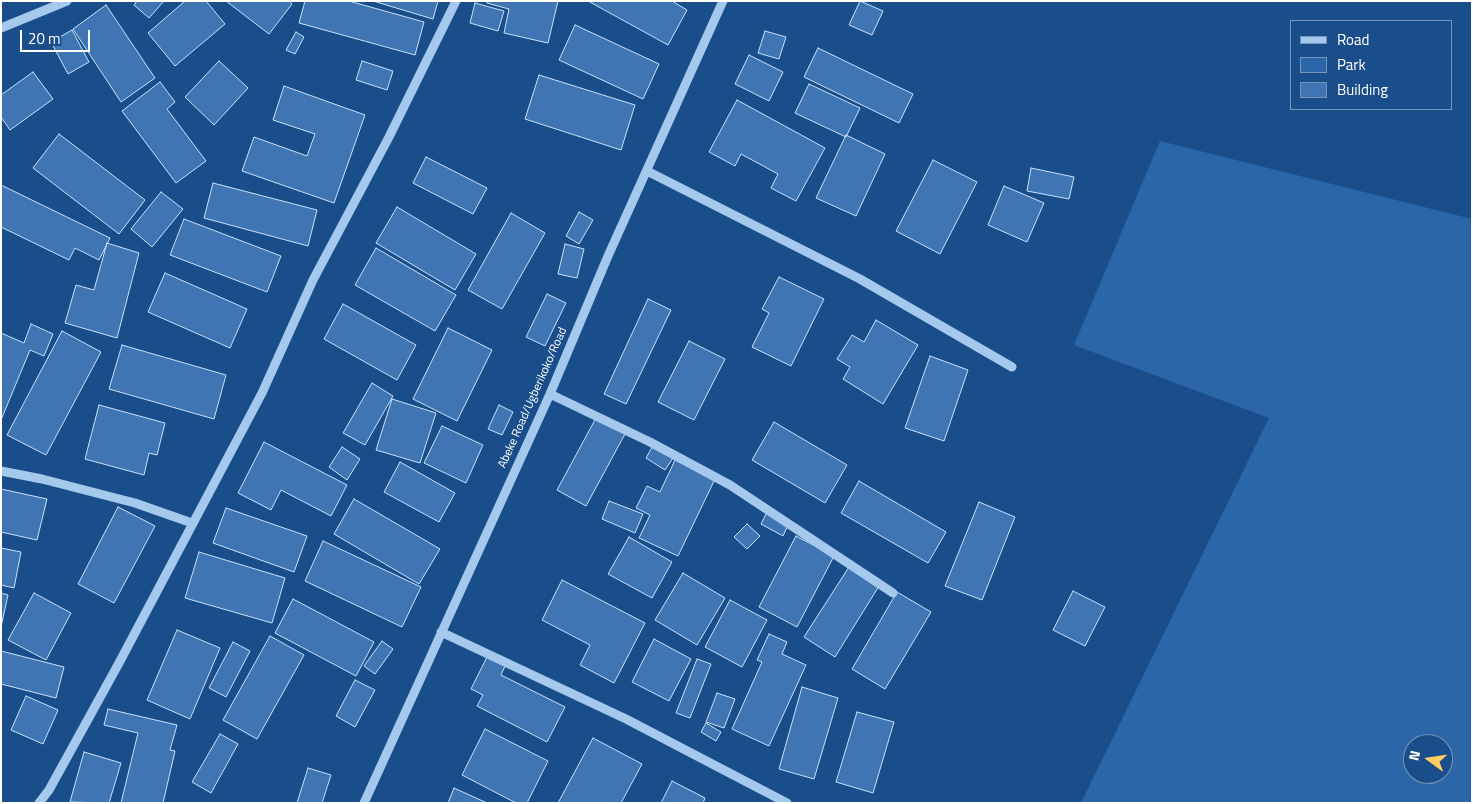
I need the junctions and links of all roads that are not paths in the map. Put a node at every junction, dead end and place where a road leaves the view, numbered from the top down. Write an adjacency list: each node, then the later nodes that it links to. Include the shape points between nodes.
1 (67, 1): 4 (street)
2 (456, 1): 9 (street, via 313,280 262,393)
3 (723, 1): 5 (street, Abeke Road/Ugberikoko/Road)
4 (1, 28)
5 (647, 171): 6 (street, via 860,279); 7 (street, Abeke Road/Ugberikoko/Road)
6 (1012, 367)
7 (550, 394): 10 (street, via 730,485); 11 (street, Abeke Road/Ugberikoko/Road)
8 (1, 471): 9 (street, via 135,503)
9 (192, 523): 12 (street, via 119,663)
10 (893, 593)
11 (441, 632): 13 (street, Abeke Road/Ugberikoko/Road); 14 (street, via 626,719)
12 (39, 803)
13 (364, 803)
14 (787, 803)

